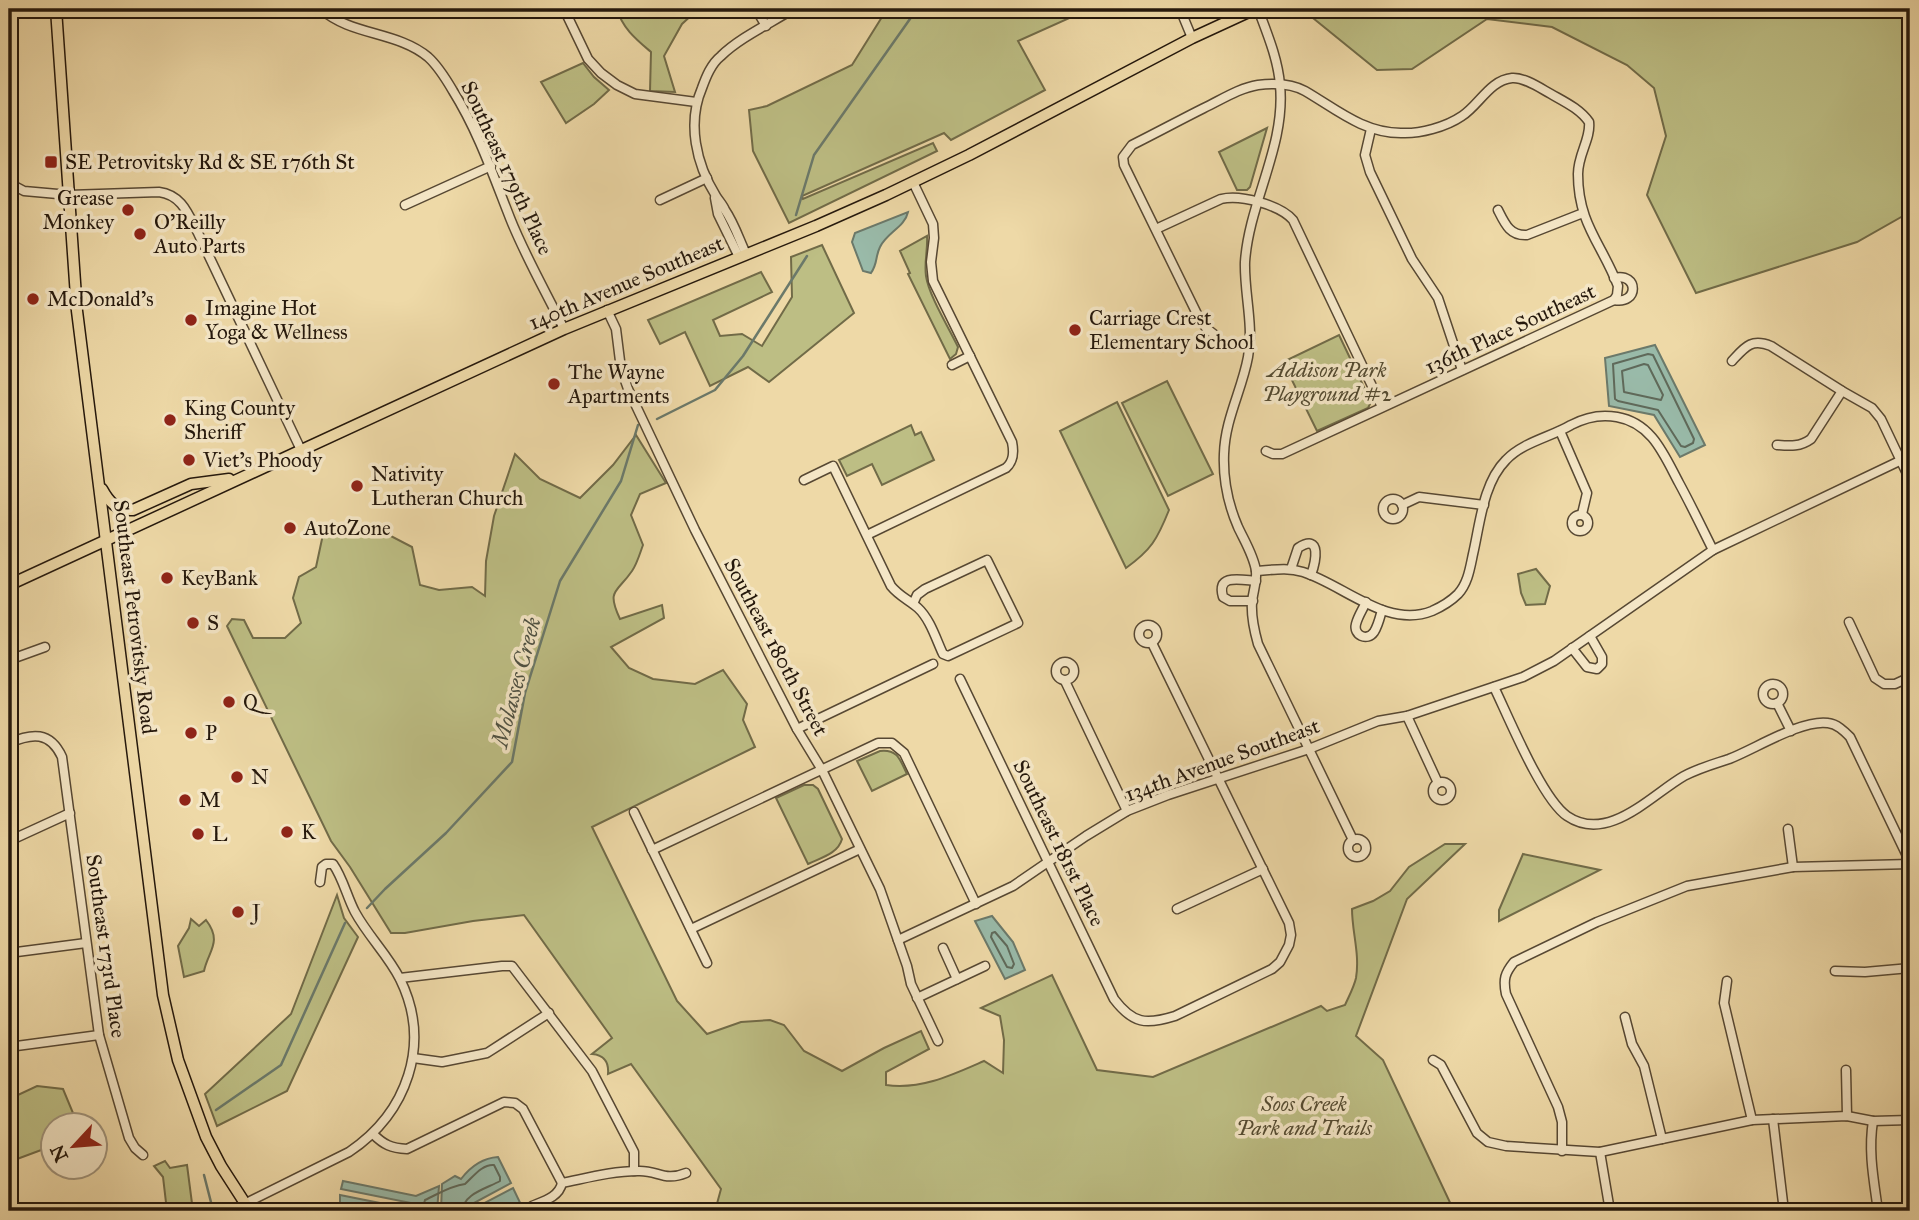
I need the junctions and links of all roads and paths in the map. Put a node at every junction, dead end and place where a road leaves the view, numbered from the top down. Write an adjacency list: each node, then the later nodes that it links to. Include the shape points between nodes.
1 (56, 9): 17 (main road, Southeast Petrovitsky Road)
2 (321, 9): 13 (street, Southeast 179th Place, via 346,25 404,43 428,57 464,109)
3 (564, 9): 11 (street, via 588,59 617,85 635,94)
4 (756, 9): 8 (street)
5 (793, 9): 8 (street)
6 (1180, 9): 9 (street)
7 (1256, 9): 9 (main road, 140th Avenue Southeast); 10 (street)
8 (766, 26): 11 (street, via 718,58)
9 (1192, 38): 15 (main road, 140th Avenue Southeast)
10 (1280, 84): 12 (street, via 1303,90); 19 (street, via 1280,113); 23 (street, via 1256,85 1234,93 1132,145 1123,157 1124,165)
11 (696, 102): 14 (street, via 693,129)
12 (1371, 129): 22 (street, via 1403,134 1448,123 1464,116 1496,84 1516,77 1581,111 1590,122 1579,163); 33 (street, via 1365,155 1370,172 1412,259 1438,298)
13 (491, 166): 20 (street); 28 (street, Southeast 179th Place, via 511,220)
14 (707, 178): 18 (street); 24 (street, via 726,210)
15 (913, 181): 24 (main road, 140th Avenue Southeast); 30 (street, via 933,224 933,281)
16 (9, 183): 17 (street, via 24,191)
17 (69, 195): 38 (street, via 159,192 184,205); 45 (main road, Southeast Petrovitsky Road, via 77,311)
18 (660, 200)
19 (1257, 202): 23 (street, via 1221,199); 35 (street, via 1293,220); 53 (street, via 1245,261 1249,352 1224,454 1231,509)
20 (405, 205)
21 (1498, 210): 22 (street, via 1518,236)
22 (1583, 213): 25 (street)
23 (1156, 229): 29 (street, via 1198,316)
24 (742, 255): 27 (main road, 140th Avenue Southeast)
25 (1614, 278): 26 (street, 136th Place Southeast, via 1618,286); 26 (street, 136th Place Southeast, via 1627,278 1632,284 1627,299)
26 (1614, 300): 33 (street, 136th Place Southeast)
27 (607, 310): 28 (main road, 140th Avenue Southeast); 74 (street, Southeast 180th Street, via 616,330 628,389)
28 (564, 329): 38 (main road, 140th Avenue Southeast)
29 (1215, 335)
30 (970, 356): 32 (street); 49 (street, via 1012,442 1010,464)
31 (1732, 361): 34 (street, via 1751,343 1761,342)
32 (952, 365)
33 (1462, 370): 35 (street, 136th Place Southeast)
34 (1842, 391): 37 (street, via 1811,439 1795,446); 41 (street, via 1872,408)
35 (1382, 407): 39 (street, 136th Place Southeast, via 1282,454)
36 (1560, 431): 47 (street, via 1526,445 1506,460); 48 (street, via 1587,493); 51 (street, via 1583,419 1607,415 1630,419 1644,428 1660,446)
37 (1777, 445)
38 (302, 450): 42 (main road, 140th Avenue Southeast)
39 (1266, 451)
40 (1910, 456): 41 (street, 134th Avenue Southeast)
41 (1902, 460): 44 (street); 51 (street, 134th Avenue Southeast)
42 (240, 478): 45 (main road, via 191,484 133,510 112,505); 50 (main road, 140th Avenue Southeast)
43 (804, 480): 49 (street, via 833,466)
44 (1910, 480)
45 (99, 484): 50 (main road, Southeast Petrovitsky Road)
46 (1402, 505): 47 (street, via 1419,497)
47 (1484, 505): 60 (street, via 1468,576 1459,593 1444,605 1411,616)
48 (1581, 514)
49 (867, 535): 59 (street, via 891,586)
50 (104, 540): 56 (main road, 140th Avenue Southeast); 131 (main road, Southeast Petrovitsky Road, via 163,995 178,1060 206,1137)
51 (1713, 550): 62 (street, 134th Avenue Southeast)
52 (1291, 569): 53 (street); 54 (street); 54 (street, via 1298,548 1307,544 1317,553)
53 (1256, 571): 55 (street)
54 (1311, 575): 58 (street)
55 (1256, 581): 57 (street); 57 (street, via 1230,580 1221,588 1230,601)
56 (9, 585)
57 (1253, 601): 77 (street, via 1258,644)
58 (1366, 602): 60 (street); 60 (street, via 1355,625 1361,636 1373,633)
59 (913, 604): 59 (street, via 924,614 948,656 1018,623 987,559 925,589)
60 (1382, 610)
61 (1849, 622): 68 (street, via 1875,678 1895,684)
62 (1590, 636): 65 (street, 134th Avenue Southeast); 65 (street, via 1602,657 1597,668 1587,667)
63 (1152, 643): 79 (street)
64 (45, 647): 66 (street)
65 (1572, 648): 71 (street, 134th Avenue Southeast, via 1523,677)
66 (9, 660)
67 (933, 664): 74 (street)
68 (1910, 677)
69 (960, 679): 89 (street, Southeast 181st Place)
70 (1065, 681): 81 (street)
71 (1494, 687): 73 (street, 134th Avenue Southeast); 75 (street, via 1550,799 1581,824 1610,822 1644,805 1684,776)
72 (1777, 703): 75 (street)
73 (1407, 716): 77 (street, 134th Avenue Southeast, via 1378,722); 80 (street)
74 (797, 729): 78 (street, Southeast 180th Street)
75 (1791, 731): 90 (street, via 1829,723 1850,737)
76 (9, 743): 83 (street, Southeast 173rd Place, via 37,736 54,743 64,764)
77 (1309, 749): 79 (street, 134th Avenue Southeast); 85 (street)
78 (822, 770): 87 (street, Southeast 180th Street); 88 (street); 94 (street, via 878,743 892,743 904,753)
79 (1220, 779): 81 (street, 134th Avenue Southeast); 92 (street)
80 (1438, 783)
81 (1127, 811): 89 (street, 134th Avenue Southeast)
82 (634, 812): 88 (street)
83 (70, 813): 86 (street); 98 (street, Southeast 173rd Place)
84 (1788, 830): 91 (street)
85 (1353, 840)
86 (9, 841)
87 (860, 849): 96 (street); 97 (street, Southeast 180th Street)
88 (652, 850): 96 (street)
89 (1048, 862): 92 (street, Southeast 181st Place, via 1114,999 1143,1023 1175,1016 1280,962 1291,935 1289,923); 94 (street, 134th Avenue Southeast, via 1013,887)
90 (1910, 863): 91 (street)
91 (1793, 867): 124 (street, via 1686,886 1514,962 1503,982 1506,994 1558,1107)
92 (1263, 869): 95 (street)
93 (320, 882): 105 (street, via 322,867 333,864 354,911)
94 (976, 904): 97 (street, 134th Avenue Southeast)
95 (1177, 909)
96 (691, 929): 101 (street)
97 (898, 940): 108 (street, Southeast 180th Street)
98 (86, 943): 100 (street); 111 (street, Southeast 173rd Place)
99 (943, 948): 106 (street)
100 (9, 953)
101 (707, 963)
102 (985, 966): 106 (street)
103 (1910, 968): 104 (street)
104 (1835, 971)
105 (400, 978): 109 (street, via 512,966); 114 (street, via 412,1015)
106 (957, 979): 108 (street)
107 (1727, 981): 119 (street, via 1724,1003)
108 (917, 998): 112 (street, Southeast 180th Street)
109 (549, 1013): 114 (street, via 487,1053 442,1062); 127 (street, via 592,1071 634,1152)
110 (1625, 1017): 123 (street, via 1644,1066)
111 (99, 1035): 113 (street); 126 (street, Southeast 173rd Place, via 129,1138)
112 (938, 1041)
113 (9, 1047)
114 (413, 1058): 122 (street, via 395,1105)
115 (1433, 1059): 124 (street, via 1441,1065 1477,1133 1488,1142)
116 (1846, 1070): 117 (street)
117 (1847, 1116): 118 (street); 121 (street)
118 (1773, 1119): 119 (street); 134 (street)
119 (1752, 1120): 123 (street)
120 (1910, 1120): 121 (street)
121 (1873, 1121): 135 (street, via 1870,1138)
122 (373, 1134): 129 (street, via 383,1144 407,1149 504,1102 515,1104 523,1109); 131 (street, via 349,1152)
123 (1662, 1139): 125 (street)
124 (1563, 1151): 125 (street)
125 (1600, 1152): 133 (street)
126 (143, 1155)
127 (634, 1171): 128 (street, via 669,1178); 129 (street)
128 (686, 1173)
129 (562, 1183): 130 (street, via 554,1196)
130 (532, 1206)
131 (247, 1207): 132 (street)
132 (230, 1211)
133 (1610, 1211)
134 (1784, 1211)
135 (1878, 1211)

